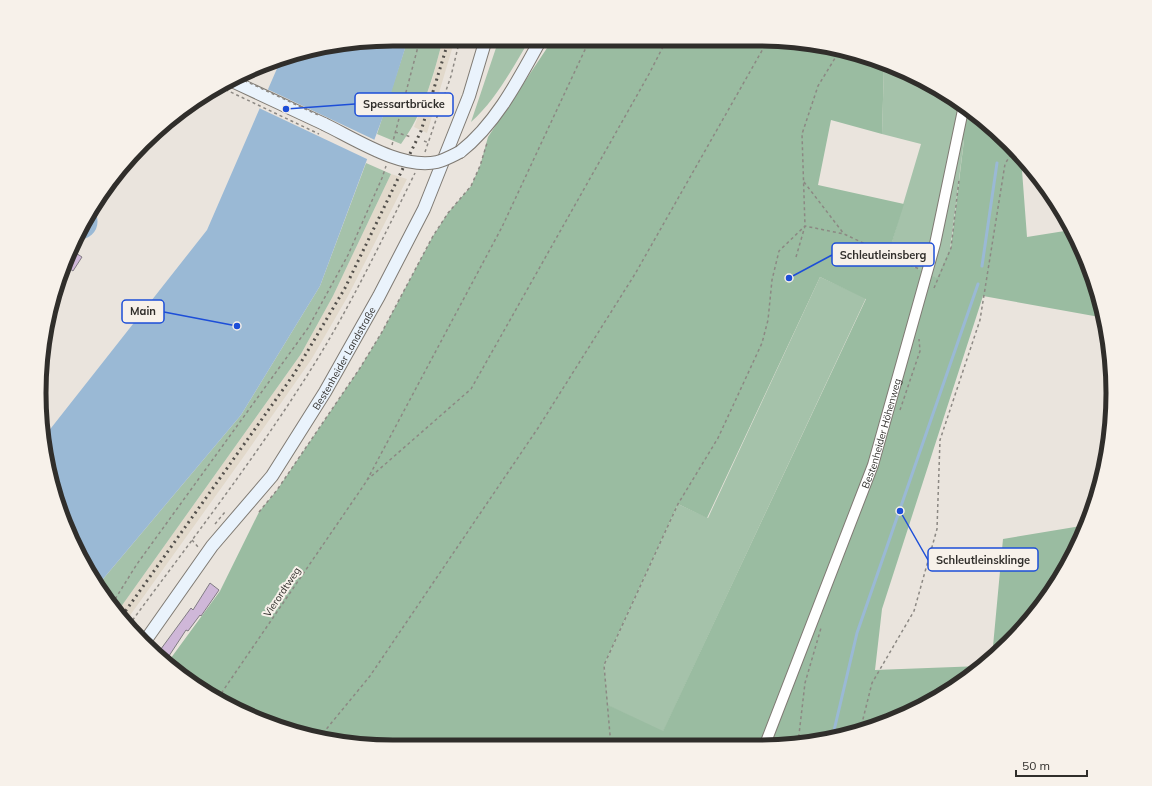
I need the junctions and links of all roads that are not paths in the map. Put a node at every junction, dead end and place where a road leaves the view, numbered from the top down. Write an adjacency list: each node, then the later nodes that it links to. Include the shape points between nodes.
1 (484, 46): 5 (main road, Bestenheider Landstraße, via 469,96 424,209 326,392 272,476 212,546)
2 (537, 46): 3 (main road, bridge, via 483,132 460,152 436,162 397,159)
3 (237, 83)
4 (963, 112): 6 (street, Bestenheider Höhenweg, via 928,273 873,465)
5 (148, 638)
6 (766, 740)

